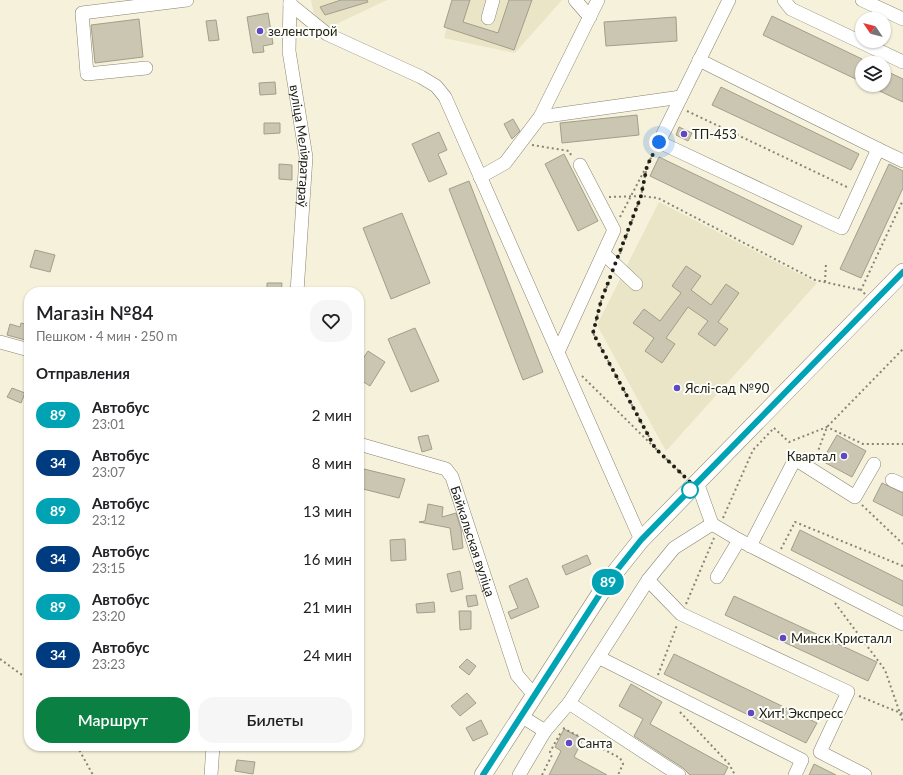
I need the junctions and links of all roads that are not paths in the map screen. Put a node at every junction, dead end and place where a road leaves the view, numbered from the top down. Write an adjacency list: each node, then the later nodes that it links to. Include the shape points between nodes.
1 (187, 0): 14 (street, via 82,13 87,74)
2 (493, 0): 10 (street)
3 (576, 0): 9 (street)
4 (598, 0): 9 (street)
5 (729, 0): 12 (street)
6 (784, 0): 13 (street, via 791,9)
7 (862, 0): 11 (street)
8 (290, 2): 20 (street, via 327,34 436,86 445,97); 24 (street, вуліца Меліяратараў, via 289,52 306,157)
9 (590, 17): 16 (street)
10 (488, 18)
11 (903, 19)
12 (699, 60): 15 (street); 17 (street)
13 (903, 62)
14 (146, 68)
15 (679, 101): 16 (street); 17 (street, via 659,142 842,228)
16 (540, 117): 20 (street, via 505,163)
17 (878, 149): 18 (street)
18 (903, 161)
19 (580, 165): 21 (street, via 614,230)
20 (480, 177): 27 (street)
21 (604, 254): 23 (street); 27 (street)
22 (903, 272): 30 (main road)
23 (636, 284)
24 (296, 287)
25 (0, 342): 26 (street)
26 (24, 349)
27 (558, 352): 32 (street)
28 (364, 445): 38 (street, Байкальская вуліца, via 446,469 452,478 517,676)
29 (874, 464): 33 (street, via 855,497 795,459)
30 (695, 484): 31 (street); 32 (main road)
31 (715, 526): 33 (street); 35 (street, via 674,548)
32 (641, 540): 38 (main road, via 609,580)
33 (745, 543): 34 (street); 36 (street)
34 (717, 577)
35 (648, 580): 37 (street); 48 (street, via 681,614 848,692 820,752)
36 (903, 624)
37 (600, 658): 39 (street); 47 (street, via 802,760)
38 (534, 695): 40 (main road)
39 (569, 703): 41 (street); 46 (street)
40 (521, 716): 41 (street); 44 (main road)
41 (545, 731): 45 (street)
42 (213, 751): 43 (street)
43 (211, 775)
44 (483, 775)
45 (519, 775)
46 (679, 775)
47 (795, 775)
48 (865, 775)

